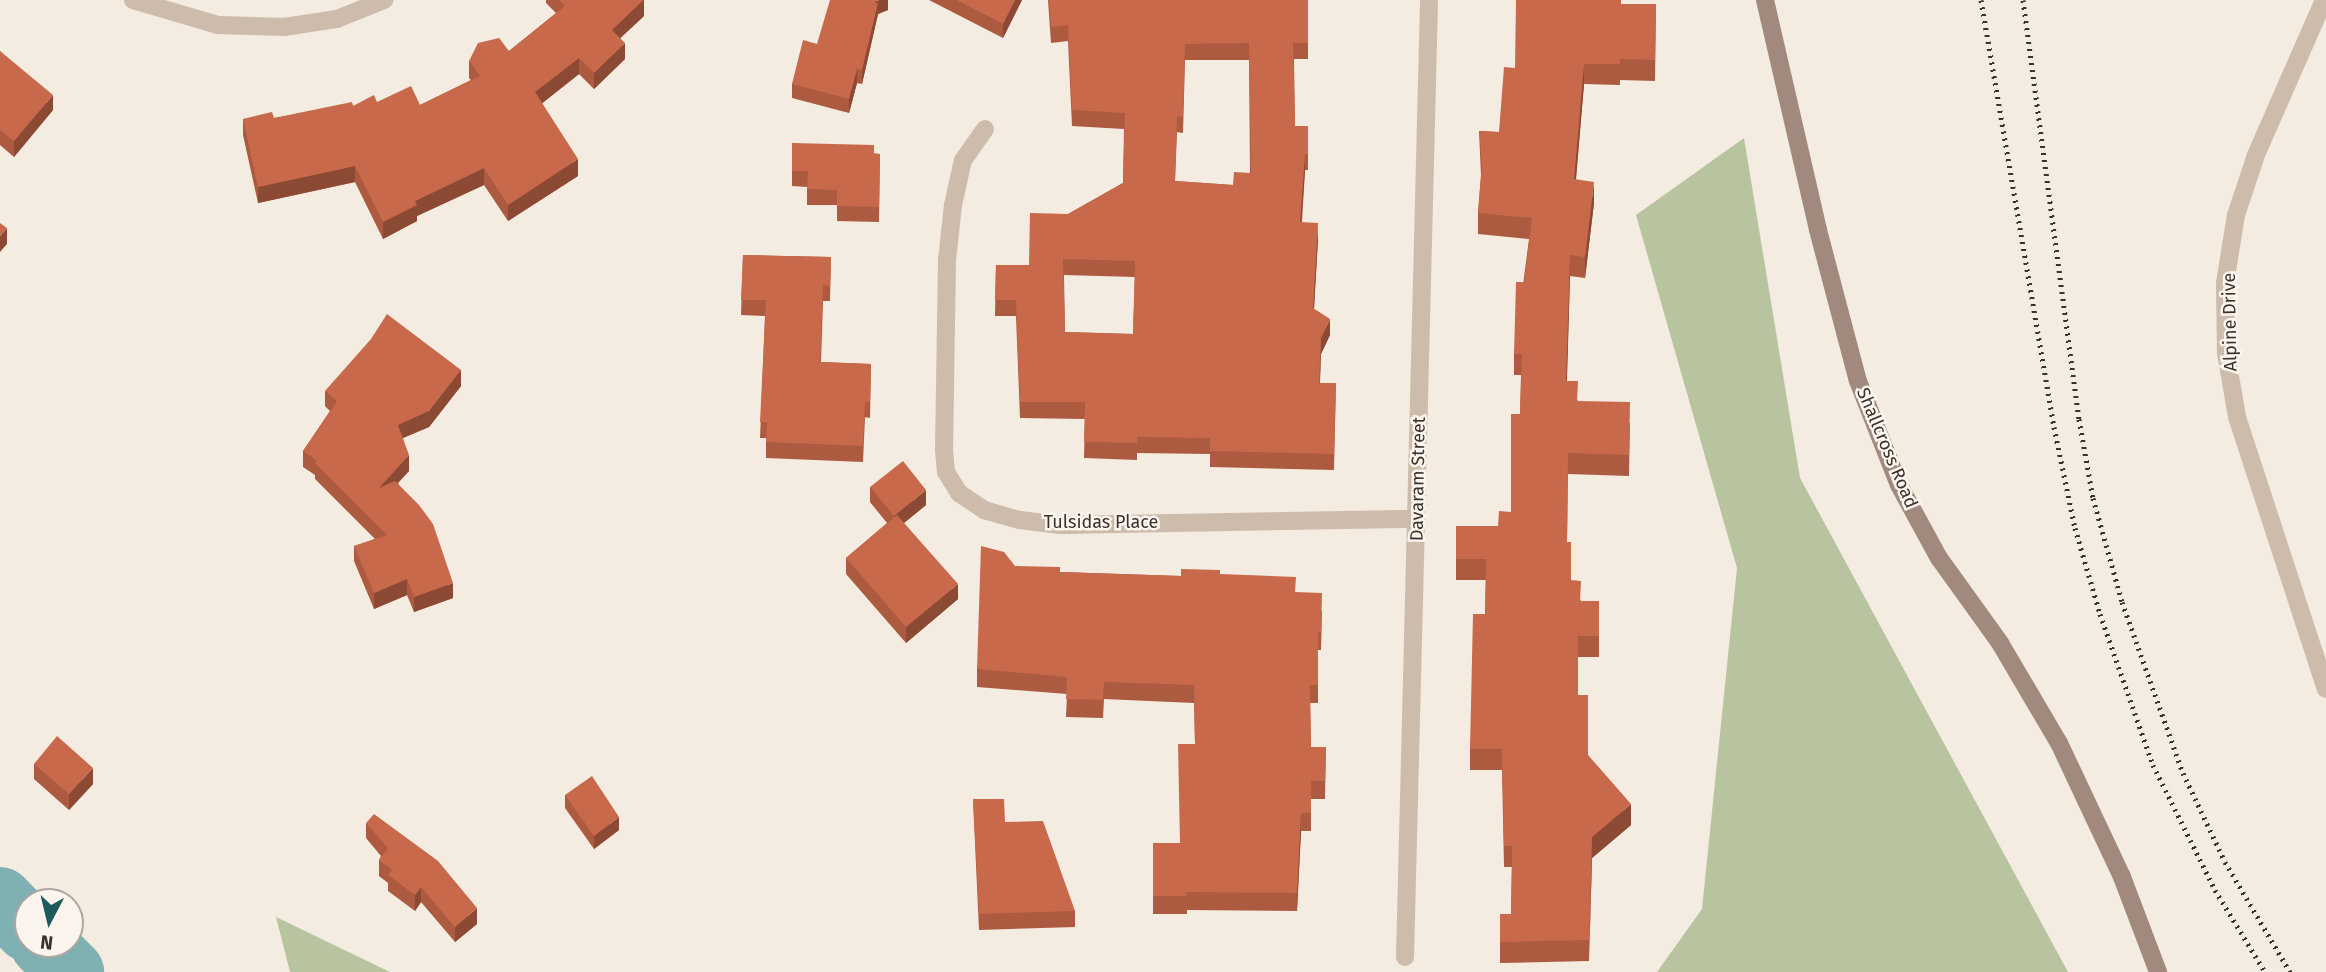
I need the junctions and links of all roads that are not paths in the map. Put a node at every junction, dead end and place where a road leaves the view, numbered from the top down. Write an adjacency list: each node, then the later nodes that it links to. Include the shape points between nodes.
1 (134, 0): 2 (street, via 218,25 284,27 337,19)
2 (384, 0)
3 (1429, 0): 7 (street, Davaram Street)
4 (1765, 0): 10 (street, Shallcross Road, via 1858,381 1899,485 1939,558 2000,643 2059,743 2122,877)
5 (2324, 0): 8 (street, Alpine Drive, via 2256,155 2236,215 2225,284 2226,353 2237,417)
6 (985, 129): 7 (street, Tulsidas Place, via 963,160 947,260 944,450 946,472 959,494 984,510 1060,525)
7 (1417, 519): 9 (street, Davaram Street)
8 (2326, 689)
9 (1405, 957)
10 (2158, 972)

